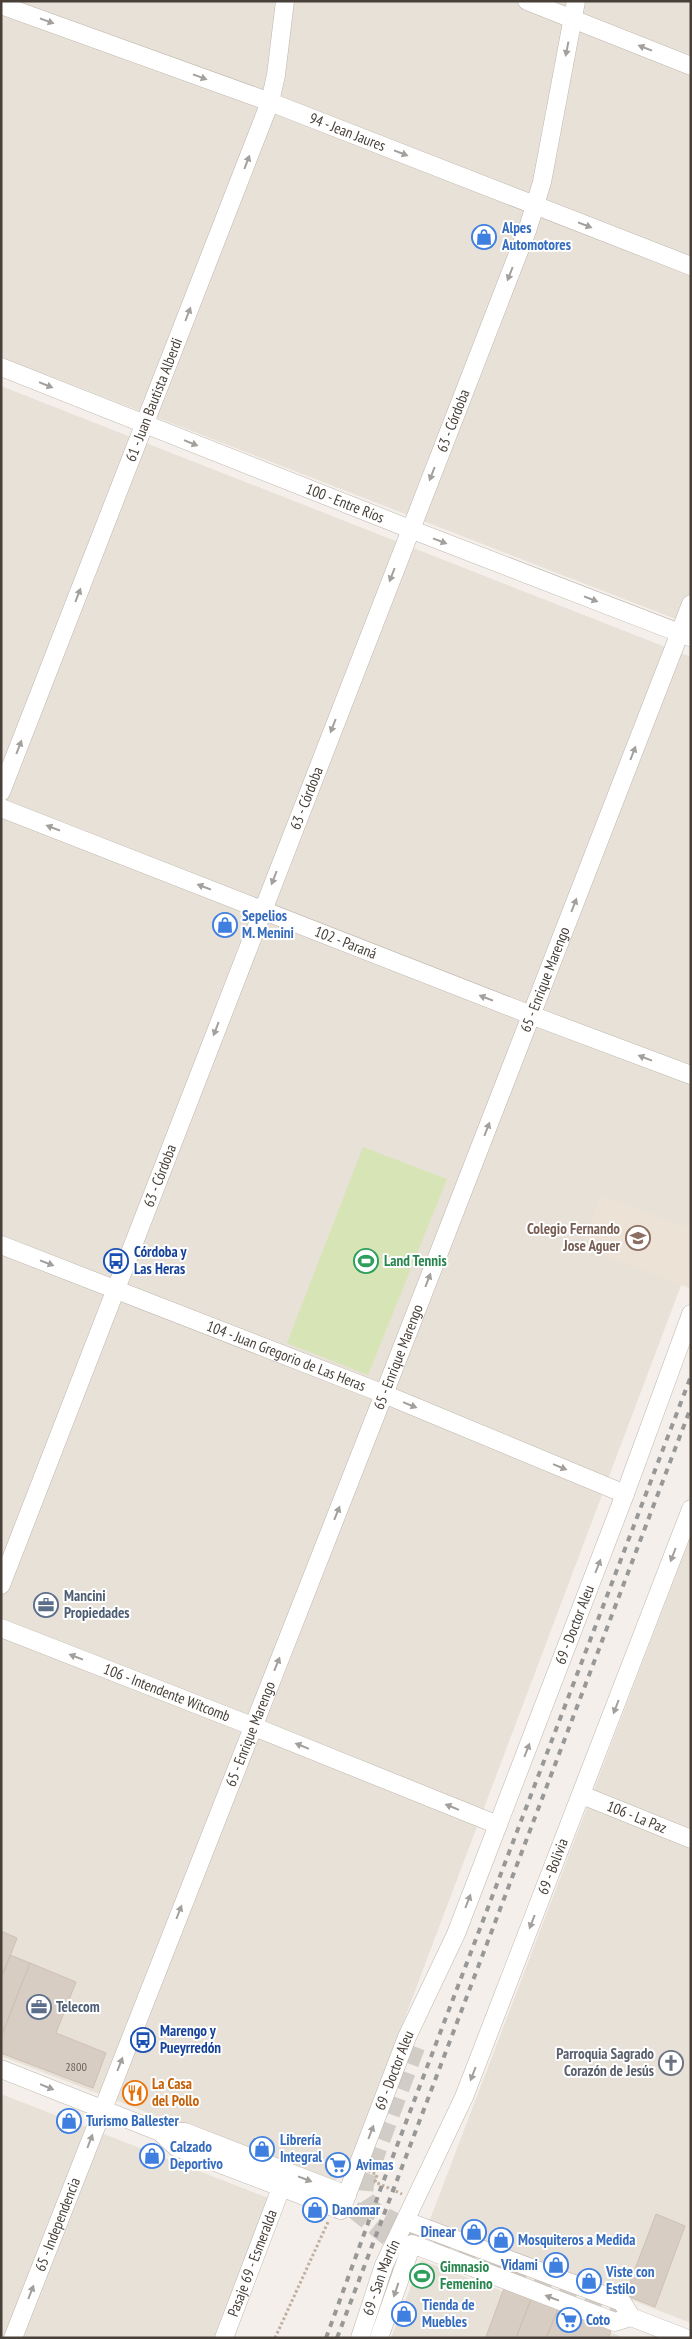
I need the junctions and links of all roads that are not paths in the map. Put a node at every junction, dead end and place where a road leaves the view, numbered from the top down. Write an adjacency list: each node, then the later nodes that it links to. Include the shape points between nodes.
1 (285, 1): 7 (street, 61 - Juan Bautista Alberdi)
2 (527, 1): 5 (street)
3 (576, 1): 5 (street, 63 - Córdoba)
4 (1, 5): 7 (street, 94 - Jean Jaures, one-way to 7)
5 (573, 20): 6 (street, one-way to 5); 8 (street, 63 - Córdoba, one-way to 8)
6 (691, 66)
7 (270, 102): 8 (street, 94 - Jean Jaures, one-way to 8); 11 (street, 61 - Juan Bautista Alberdi, one-way to 7)
8 (535, 206): 9 (street, 94 - Jean Jaures, one-way to 9); 12 (street, 63 - Córdoba, one-way to 12)
9 (691, 266)
10 (1, 367): 11 (street, 100 - Entre Ríos, one-way to 11)
11 (145, 425): 12 (street, 100 - Entre Ríos, one-way to 12); 15 (street, 61 - Juan Bautista Alberdi, one-way to 11)
12 (410, 529): 14 (street, 100 - Entre Ríos, one-way to 14); 17 (street, 63 - Córdoba, one-way to 17)
13 (691, 604): 14 (street, 65 - Enrique Marengo)
14 (685, 635): 18 (street, 65 - Enrique Marengo, one-way to 14)
15 (1, 792)
16 (1, 808): 17 (street, 102 - Paraná, one-way to 16)
17 (262, 910): 18 (street, 102 - Paraná, one-way to 17); 21 (street, 63 - Córdoba, one-way to 21)
18 (531, 1015): 19 (street, 102 - Paraná, one-way to 18); 23 (street, 65 - Enrique Marengo, one-way to 18)
19 (691, 1075)
20 (1, 1245): 21 (street, 104 - Juan Gregorio de Las Heras, one-way to 21)
21 (117, 1290): 23 (street, 104 - Juan Gregorio de Las Heras); 26 (street, 63 - Córdoba)
22 (691, 1314): 24 (street, 69 - Doctor Aleu)
23 (384, 1394): 24 (street, 104 - Juan Gregorio de Las Heras, one-way to 24); 28 (street, 65 - Enrique Marengo, one-way to 23)
24 (626, 1494): 30 (street, 69 - Doctor Aleu, one-way to 24)
25 (691, 1510): 29 (street, 69 - Bolivia, one-way to 29)
26 (1, 1585)
27 (1, 1628): 28 (street, 106 - Intendente Witcomb, one-way to 27)
28 (252, 1726): 30 (street, 106 - Intendente Witcomb, one-way to 28); 35 (street, 65 - Enrique Marengo, one-way to 28)
29 (582, 1796): 31 (street, 106 - La Paz); 39 (street, 69 - Bolivia, one-way to 39, via 464,2097)
30 (498, 1825): 32 (street, 69 - Doctor Aleu, one-way to 30)
31 (691, 1838)
32 (456, 1934): 33 (street, 69 - Doctor Aleu); 38 (street, 69 - Doctor Aleu, one-way to 32, via 407,2037)
33 (416, 2047)
34 (1, 2069): 35 (street, one-way to 35)
35 (102, 2109): 36 (street); 41 (street, 65 - Independencia, one-way to 35)
36 (160, 2132): 37 (street, via 176,2147); 38 (street, one-way to 38, via 185,2132)
37 (281, 2188): 38 (street); 42 (street, Pasaje 69 - Esmeralda)
38 (344, 2203)
39 (406, 2221): 40 (street, via 622,2302); 43 (street, 69 - San Martín, via 384,2265)
40 (631, 2317): 44 (street, 69 - San Martín, one-way to 44, via 615,2322 412,2244); 45 (street)
41 (13, 2338)
42 (224, 2338)
43 (360, 2338)
44 (379, 2338)
45 (685, 2338)

